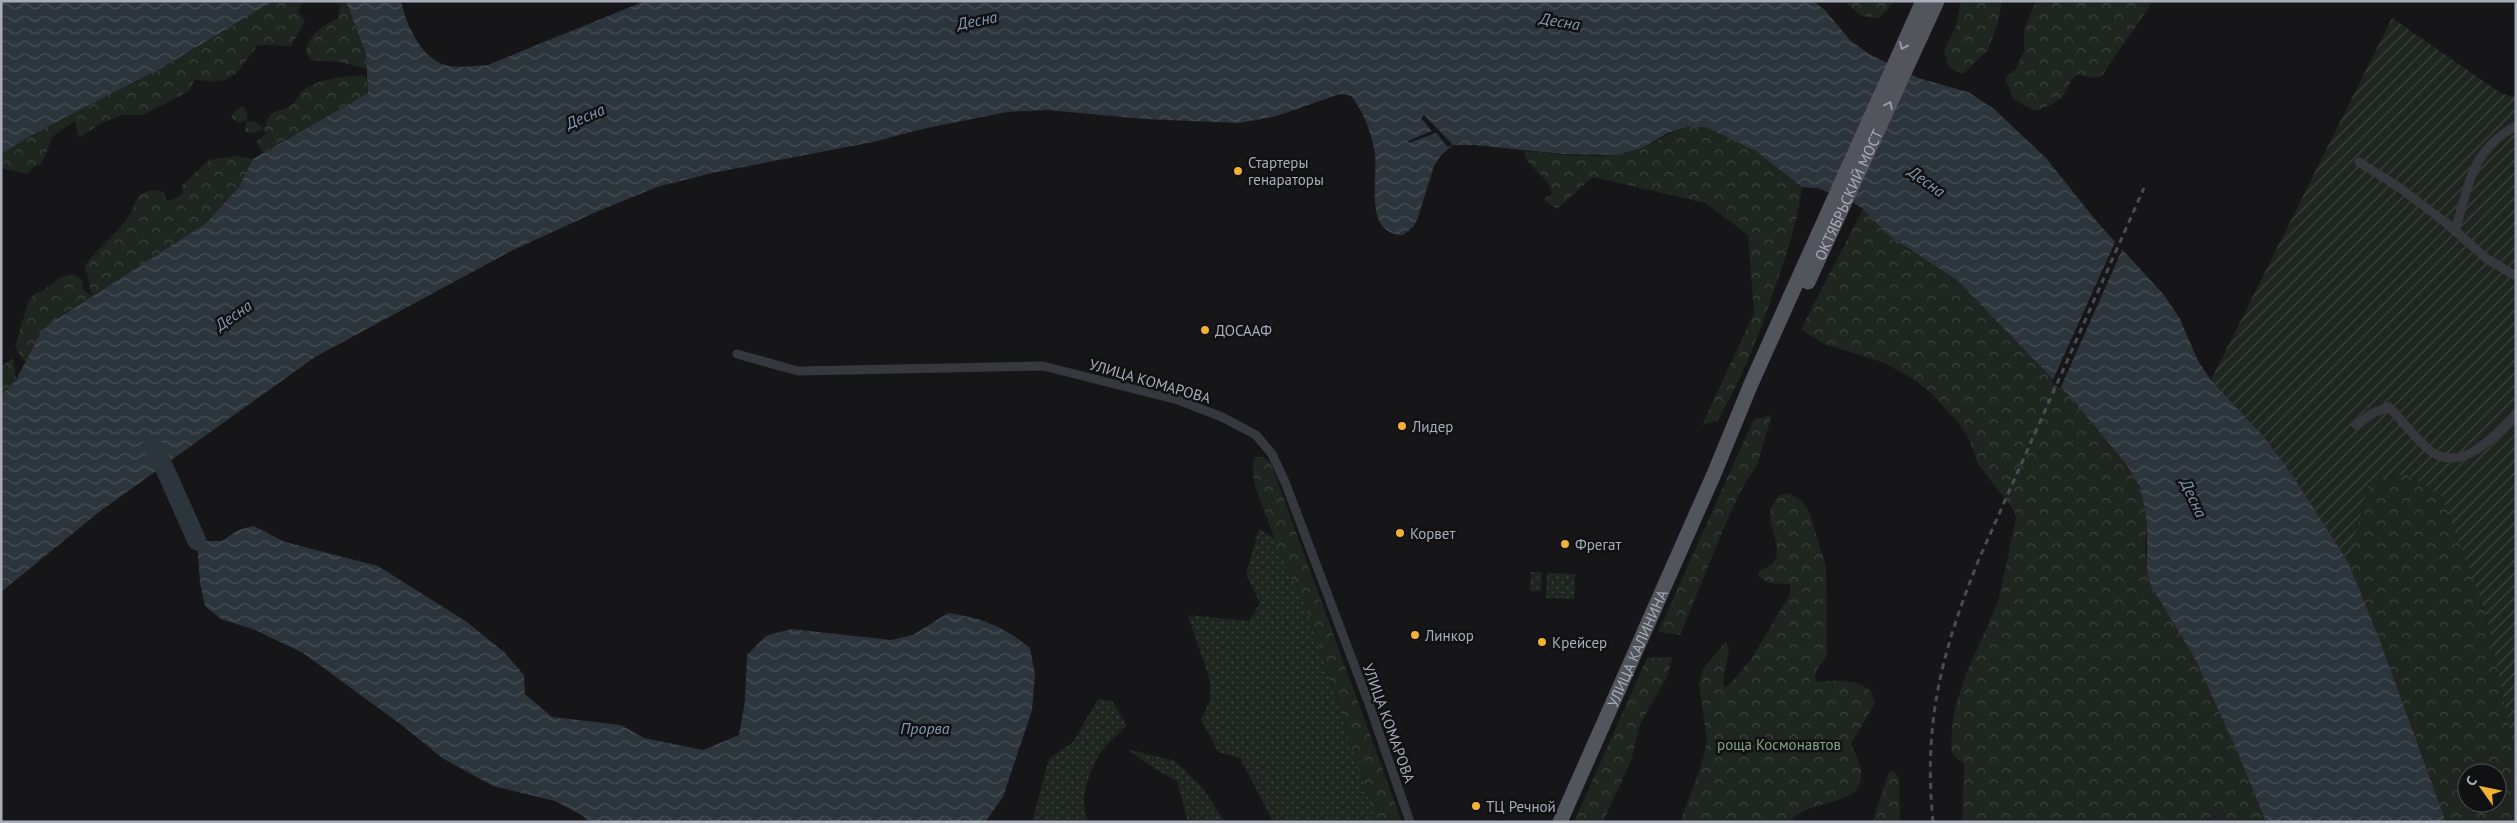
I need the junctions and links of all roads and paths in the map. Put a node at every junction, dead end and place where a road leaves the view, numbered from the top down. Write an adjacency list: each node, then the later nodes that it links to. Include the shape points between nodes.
1 (1923, 1): 8 (main road, ОКТЯБРЬСКИЙ МОСТ, one-way to 8)
2 (1936, 1): 8 (main road, ОКТЯБРЬСКИЙ МОСТ, one-way to 2)
3 (2516, 126): 5 (street, via 2500,134 2482,154 2468,180)
4 (2359, 162): 5 (street, via 2400,188)
5 (2455, 231): 6 (street, via 2487,259)
6 (2516, 276)
7 (737, 354): 11 (street, УЛИЦА КОМАРОВА, via 798,371 1043,366 1178,400 1222,417 1256,435 1272,454 1285,482 1330,597)
8 (1755, 386): 12 (main road, УЛИЦА КАЛИНИНА)
9 (2516, 414): 10 (street, via 2493,438 2470,454 2451,459 2432,452 2389,408 2373,413)
10 (2356, 425)
11 (1410, 822)
12 (1560, 822)

